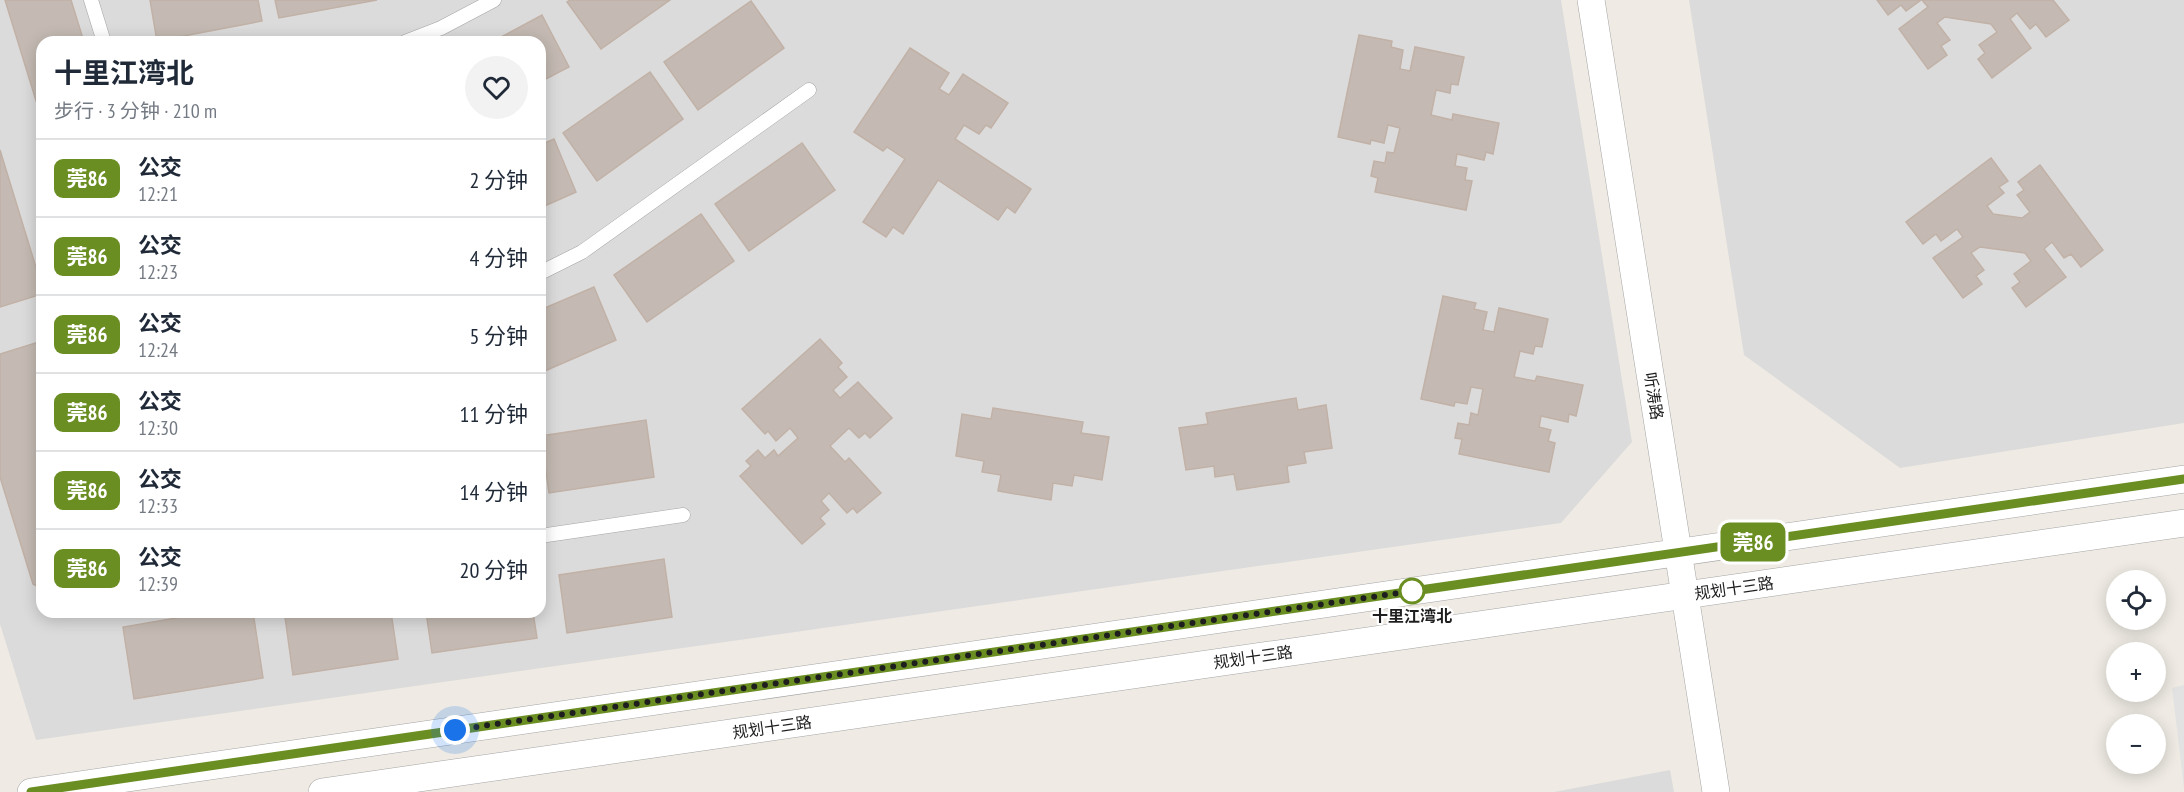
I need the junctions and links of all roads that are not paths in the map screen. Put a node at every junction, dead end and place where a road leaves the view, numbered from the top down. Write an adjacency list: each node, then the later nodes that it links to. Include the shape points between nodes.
1 (91, 0): 4 (lane)
2 (494, 0): 5 (lane)
3 (1591, 0): 12 (street, 听涛路)
4 (102, 36)
5 (420, 36)
6 (809, 90): 7 (lane, via 582,252)
7 (546, 270)
8 (2184, 479): 12 (street)
9 (683, 515): 11 (lane)
10 (2184, 523): 13 (street, 规划十三路)
11 (546, 535)
12 (1679, 552): 13 (street, 听涛路); 14 (street)
13 (1686, 594): 15 (street, 规划十三路); 16 (street, 听涛路)
14 (31, 792)
15 (322, 792)
16 (1716, 792)

